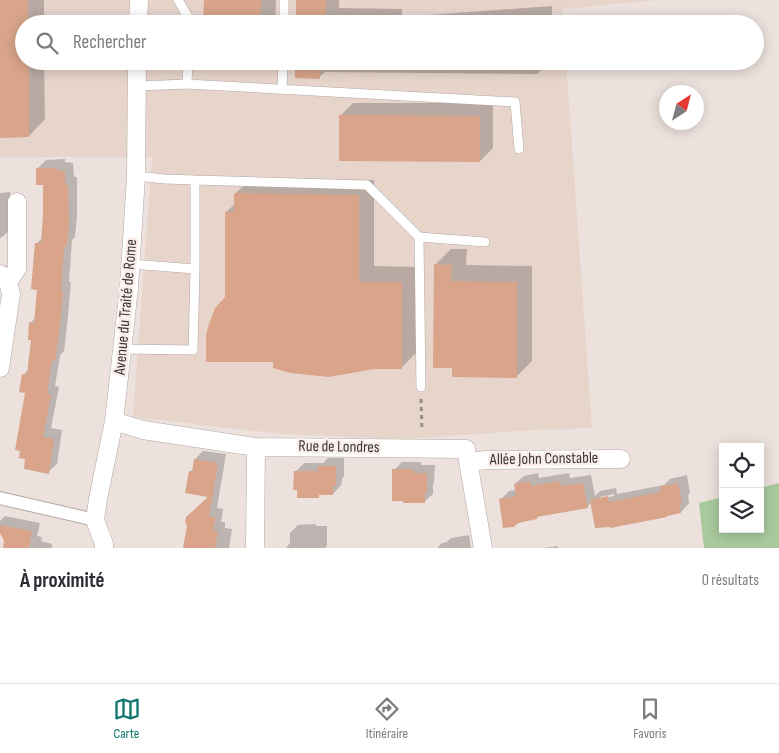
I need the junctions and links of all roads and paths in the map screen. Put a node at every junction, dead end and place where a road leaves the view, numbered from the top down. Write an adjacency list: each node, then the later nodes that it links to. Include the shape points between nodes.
1 (139, 0): 4 (street)
2 (178, 0): 5 (lane)
3 (284, 0): 6 (lane)
4 (138, 15)
5 (186, 15)
6 (284, 15)
7 (138, 70): 11 (street, Avenue du Traité de Rome)
8 (187, 70): 10 (lane)
9 (283, 70): 12 (lane)
10 (186, 84): 11 (lane); 12 (lane)
11 (137, 86): 14 (street, Avenue du Traité de Rome)
12 (282, 89): 13 (lane, via 515,102)
13 (519, 149)
14 (136, 176): 15 (lane); 19 (street, Avenue du Traité de Rome)
15 (195, 180): 17 (lane, via 367,185); 20 (lane)
16 (17, 202): 21 (street, via 17,268)
17 (419, 237): 18 (lane); 24 (lane)
18 (485, 242)
19 (131, 264): 20 (lane); 22 (street, Avenue du Traité de Rome)
20 (195, 269): 22 (lane, via 193,350)
21 (4, 278): 23 (street, via 11,294)
22 (122, 349): 25 (street, Avenue du Traité de Rome)
23 (0, 368)
24 (421, 388): 27 (path)
25 (114, 422): 26 (street, Rue de Londres, via 144,430); 31 (street, Avenue du Traité de Rome)
26 (256, 447): 27 (street, Rue de Londres); 33 (street)
27 (422, 448): 29 (street, Rue de Londres, via 466,449)
28 (621, 459): 29 (street, Allée John Constable)
29 (468, 462): 34 (street)
30 (0, 498): 31 (street)
31 (95, 520): 32 (street, Avenue du Traité de Rome)
32 (104, 548)
33 (255, 548)
34 (483, 548)

